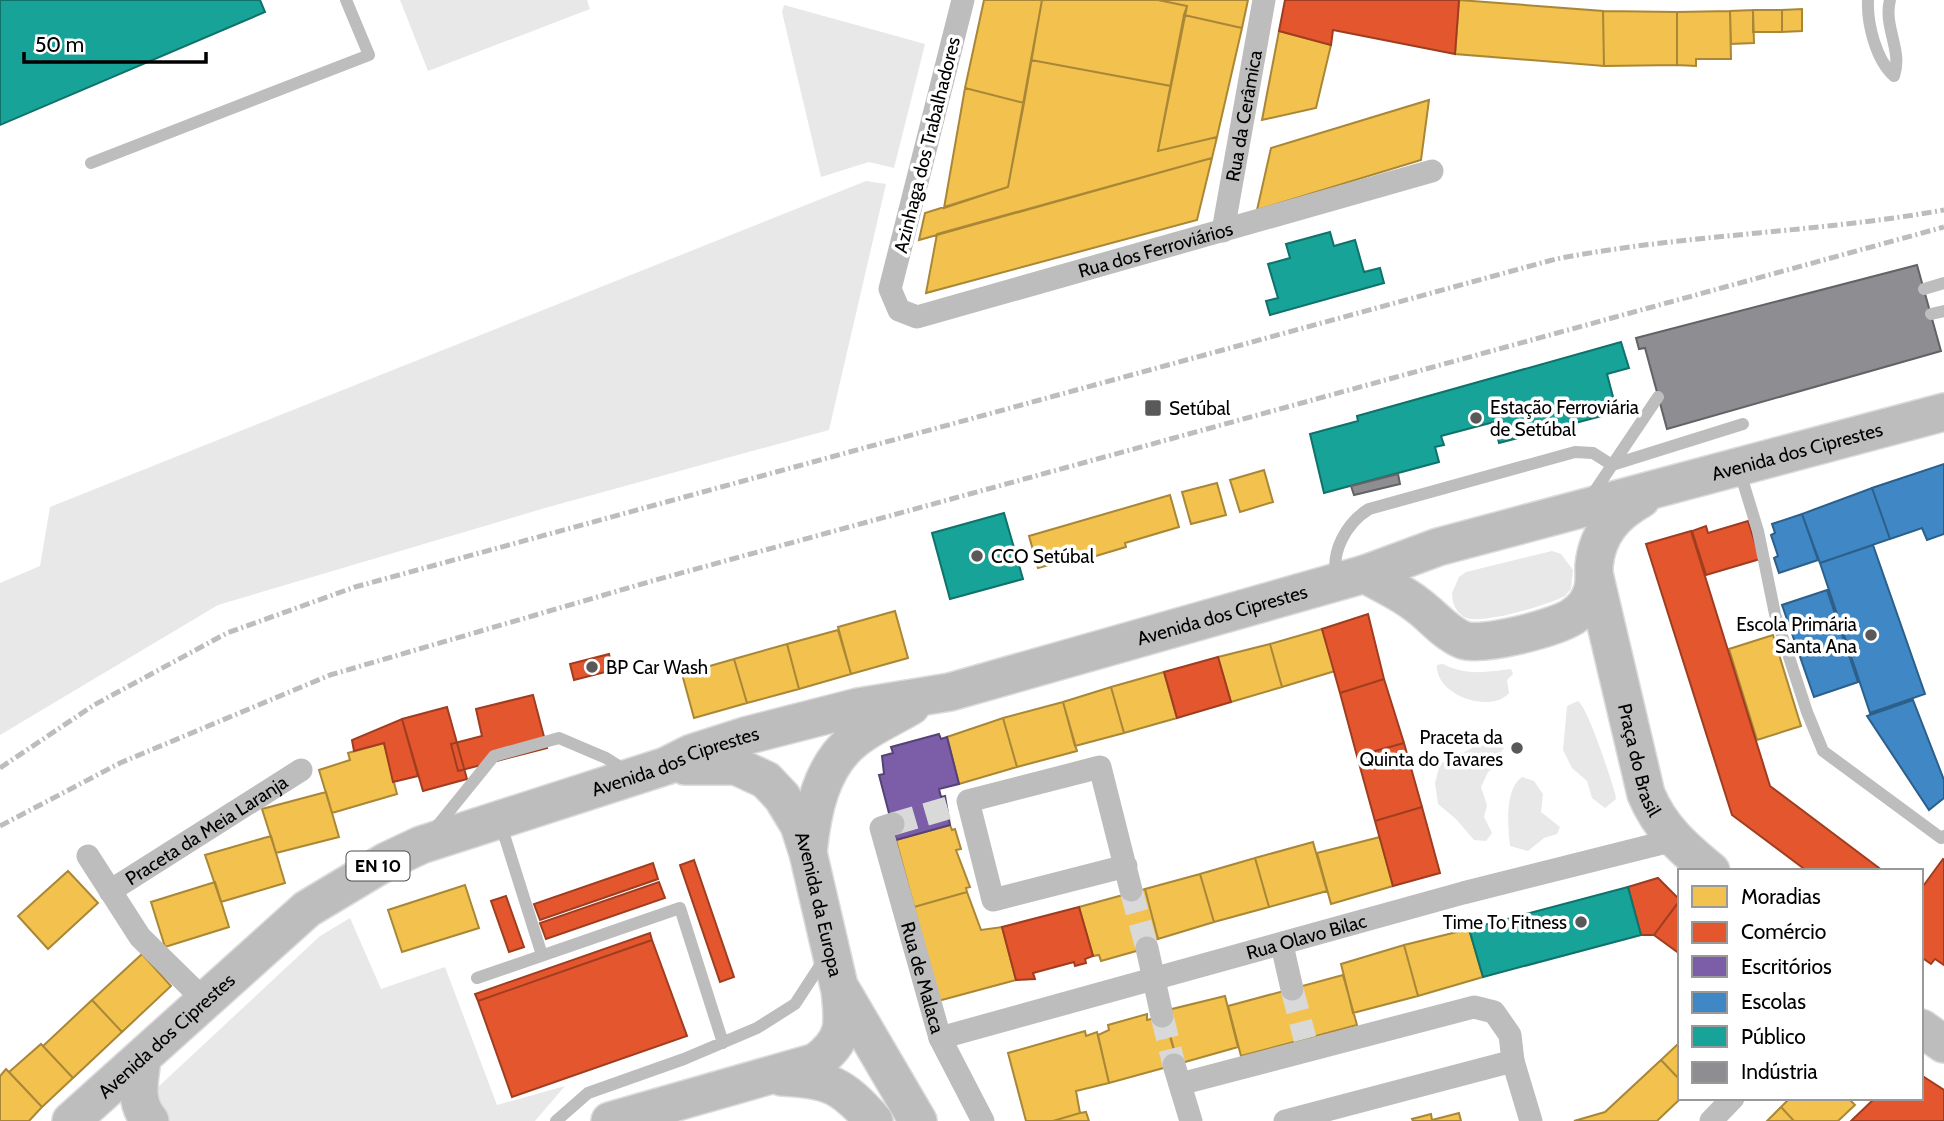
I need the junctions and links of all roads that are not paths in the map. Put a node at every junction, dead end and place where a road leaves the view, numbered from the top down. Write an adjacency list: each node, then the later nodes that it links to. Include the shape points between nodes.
1 (346, 0): 6 (lane, via 369,55)
2 (963, 0): 10 (street, Azinhaga dos Trabalhadores)
3 (1264, 0): 8 (street, Rua da Cerâmica)
4 (1868, 0): 5 (lane, via 1883,65 1894,76 1899,61 1888,22)
5 (1890, 0)
6 (91, 163)
7 (1432, 171): 8 (street, Rua dos Ferroviários)
8 (1223, 232): 10 (street, Rua dos Ferroviários, via 917,317 900,310)
9 (1944, 284): 11 (lane)
10 (890, 289)
11 (1924, 289)
12 (1944, 311): 13 (lane)
13 (1931, 314)
14 (1657, 401): 17 (lane)
15 (1944, 412): 18 (main road, Avenida dos Ciprestes)
16 (1743, 424): 17 (lane)
17 (1612, 465): 20 (lane); 24 (lane, via 1593,453 1575,452 1369,509 1358,516 1334,555 1333,564)
18 (1739, 468): 19 (main road, Avenida dos Ciprestes); 33 (lane, via 1775,614 1824,751)
19 (1652, 492): 20 (main road, Avenida dos Ciprestes); 23 (main road, Avenida dos Ciprestes, via 1606,528 1598,542)
20 (1586, 508): 21 (main road, Avenida dos Ciprestes)
21 (1532, 522): 22 (main road, Avenida dos Ciprestes); 23 (main road, via 1583,544)
22 (1461, 541): 24 (main road, Avenida dos Ciprestes); 25 (main road, via 1440,559 1430,581 1429,603)
23 (1594, 572): 26 (main road, Avenida dos Ciprestes, via 1593,590 1581,610 1561,622); 27 (main road, Praça do Brasil)
24 (1352, 578): 25 (main road, Avenida dos Ciprestes, via 1414,602); 28 (main road, Avenida dos Ciprestes)
25 (1442, 626): 26 (main road, Avenida dos Ciprestes, via 1464,640 1479,642)
26 (1537, 628): 27 (main road, via 1572,638)
27 (1615, 675): 34 (main road, Praça do Brasil, via 1646,794)
28 (924, 699): 30 (main road, Avenida dos Ciprestes, via 858,707 692,753); 36 (main road, via 853,740 829,770 812,812)
29 (301, 769): 41 (street, Praceta da Meia Laranja)
30 (650, 772): 31 (main road, Avenida dos Ciprestes / EN 10); 35 (lane, via 559,738 494,756); 36 (main road, Avenida da Europa / EN 10, via 736,766 766,780 799,825)
31 (499, 819): 35 (main road, Avenida dos Ciprestes / EN 10); 45 (lane)
32 (887, 826): 53 (street, Rua de Malaca)
33 (1944, 836)
34 (1674, 840): 39 (main road, Praça do Brasil); 42 (street, Rua Olavo Bilac, via 1462,893)
35 (421, 845): 50 (main road, Avenida dos Ciprestes / EN 10, via 307,909)
36 (808, 853): 43 (main road, Avenida da Europa / EN 10)
37 (88, 856): 41 (street, Praceta da Meia Laranja)
38 (1126, 866): 38 (street, via 1100,767 958,805 993,900); 40 (street)
39 (1709, 869)
40 (1131, 890)
41 (110, 891): 50 (street, Praceta da Meia Laranja, via 140,937)
42 (1282, 945): 47 (street, Rua Olavo Bilac); 49 (street)
43 (830, 948): 48 (main road, Avenida da Europa / EN 10); 54 (lane, via 794,1004 758,1028)
44 (1147, 948): 47 (street)
45 (542, 955): 46 (lane); 54 (lane, via 680,908)
46 (477, 978)
47 (1154, 980): 51 (street); 53 (street, Rua Olavo Bilac)
48 (839, 986): 58 (main road, via 843,1013 835,1046 816,1062); 65 (main road, Avenida da Europa / EN 10)
49 (1292, 989)
50 (204, 1000): 56 (main road, Avenida dos Ciprestes / EN 10)
51 (1162, 1016)
52 (1923, 1029): 55 (main road)
53 (940, 1038): 66 (street, Rua de Malaca)
54 (723, 1043): 63 (lane, via 588,1093)
55 (1944, 1044)
56 (142, 1059): 61 (main road, Avenida dos Ciprestes / EN 10); 62 (main road, via 138,1096 140,1110)
57 (1513, 1061): 67 (street, via 1510,1035 1494,1012 1474,1007 1177,1074); 68 (street); 69 (street)
58 (774, 1076): 60 (main road, via 834,1084); 64 (main road)
59 (1731, 1100): 70 (street)
60 (863, 1109)
61 (74, 1120)
62 (150, 1121)
63 (556, 1121)
64 (610, 1121)
65 (918, 1121)
66 (984, 1121)
67 (1191, 1121)
68 (1286, 1121)
69 (1531, 1121)
70 (1711, 1121)

